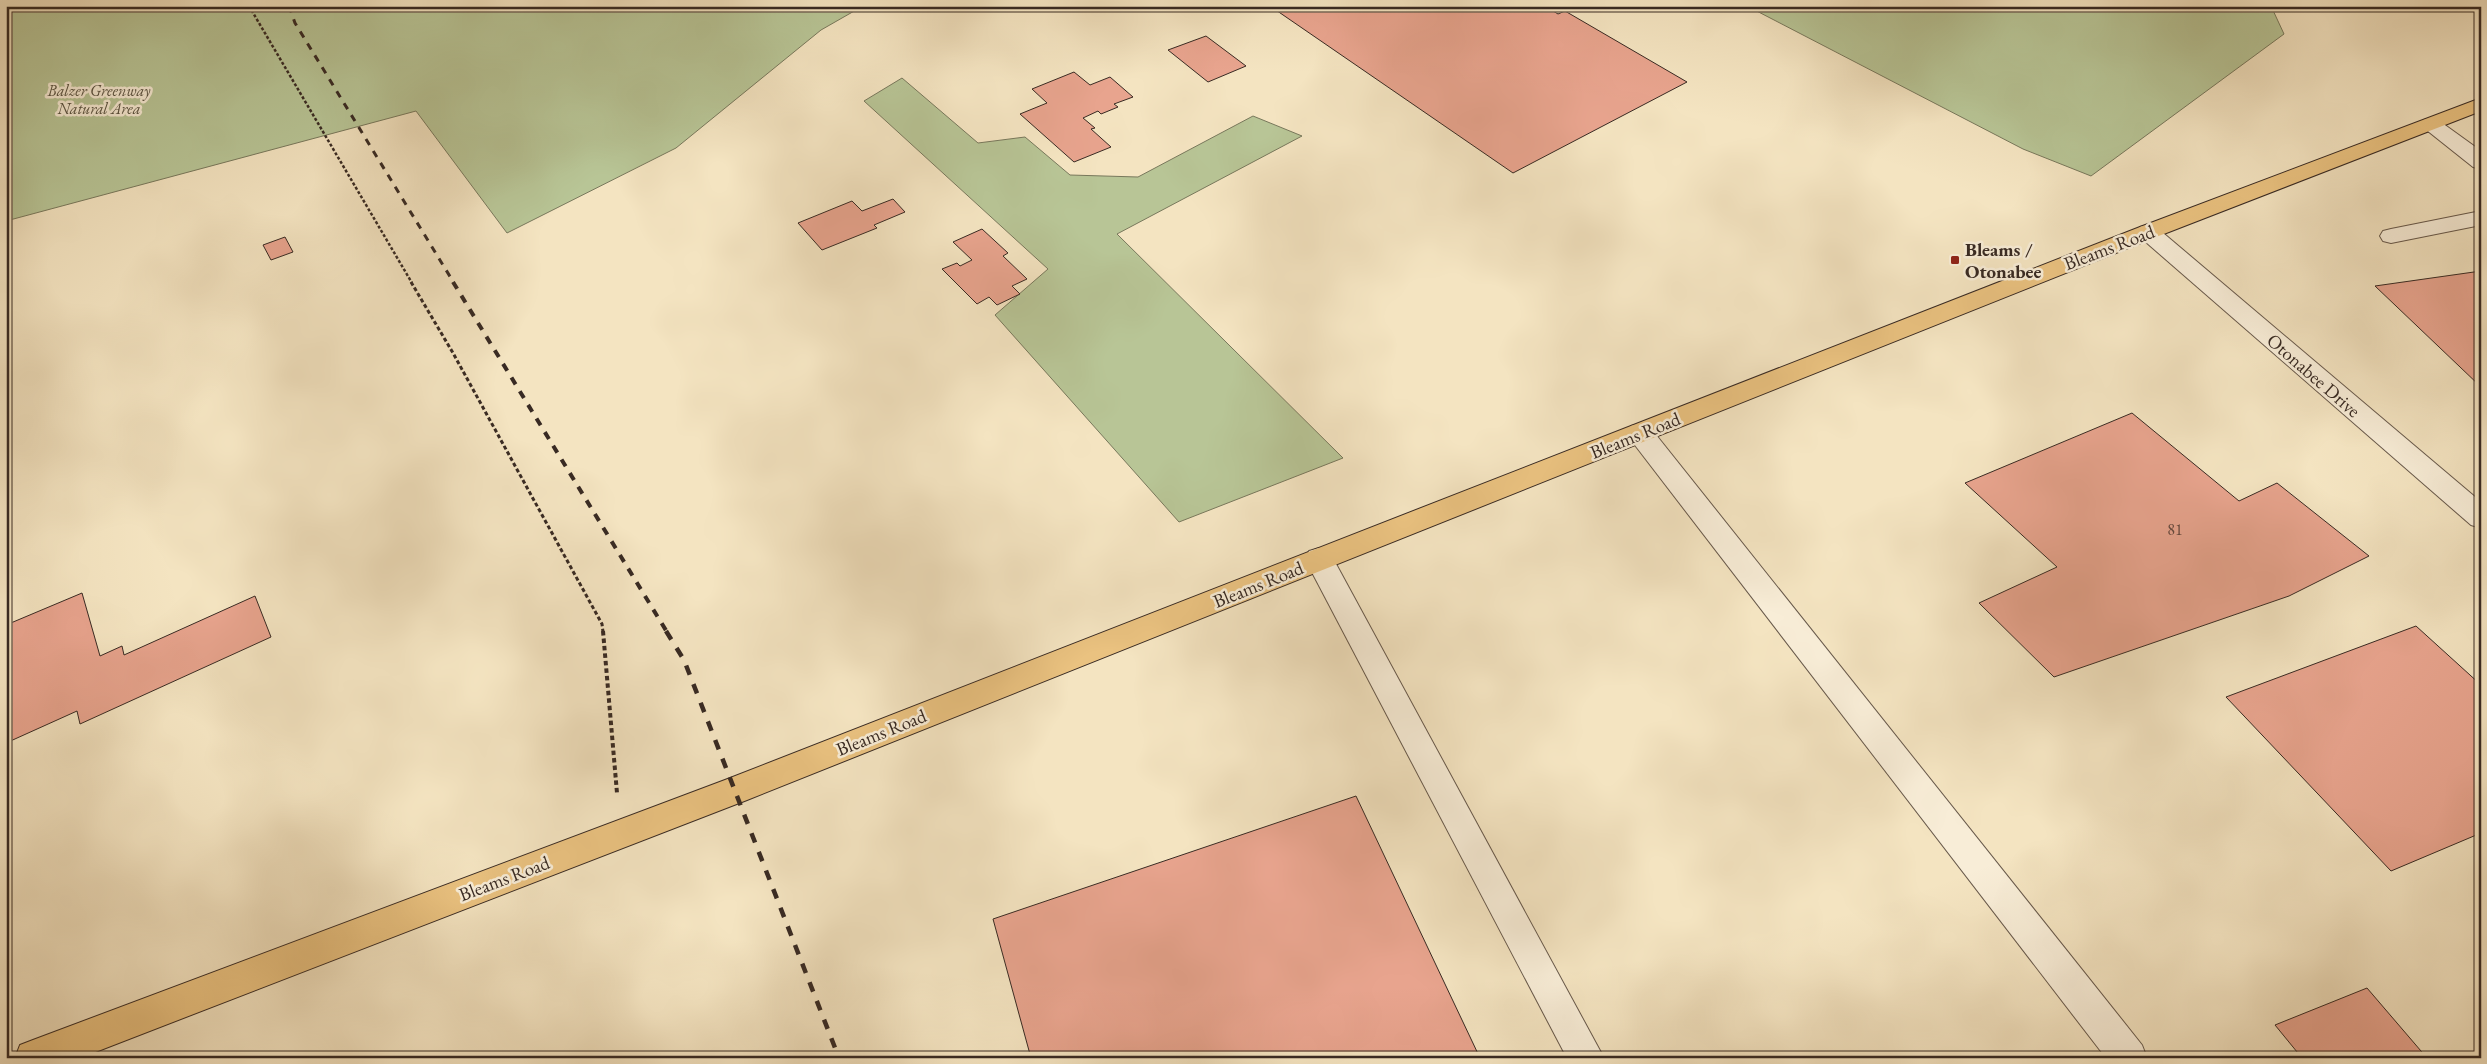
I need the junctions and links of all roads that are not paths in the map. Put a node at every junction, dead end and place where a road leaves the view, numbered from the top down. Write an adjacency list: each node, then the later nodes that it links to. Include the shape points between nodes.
1 (2481, 104): 2 (main road, Bleams Road)
2 (2431, 124): 3 (street); 5 (main road, Bleams Road)
3 (2481, 162)
4 (2481, 218): 6 (street)
5 (2148, 232): 7 (main road, Bleams Road); 8 (street, Otonabee Drive)
6 (2391, 236)
7 (1640, 433): 9 (main road, Bleams Road); 12 (street)
8 (2481, 518)
9 (1319, 560): 10 (main road, Bleams Road, via 620,834); 11 (street)
10 (33, 1058)
11 (1586, 1058)
12 (2129, 1058)

